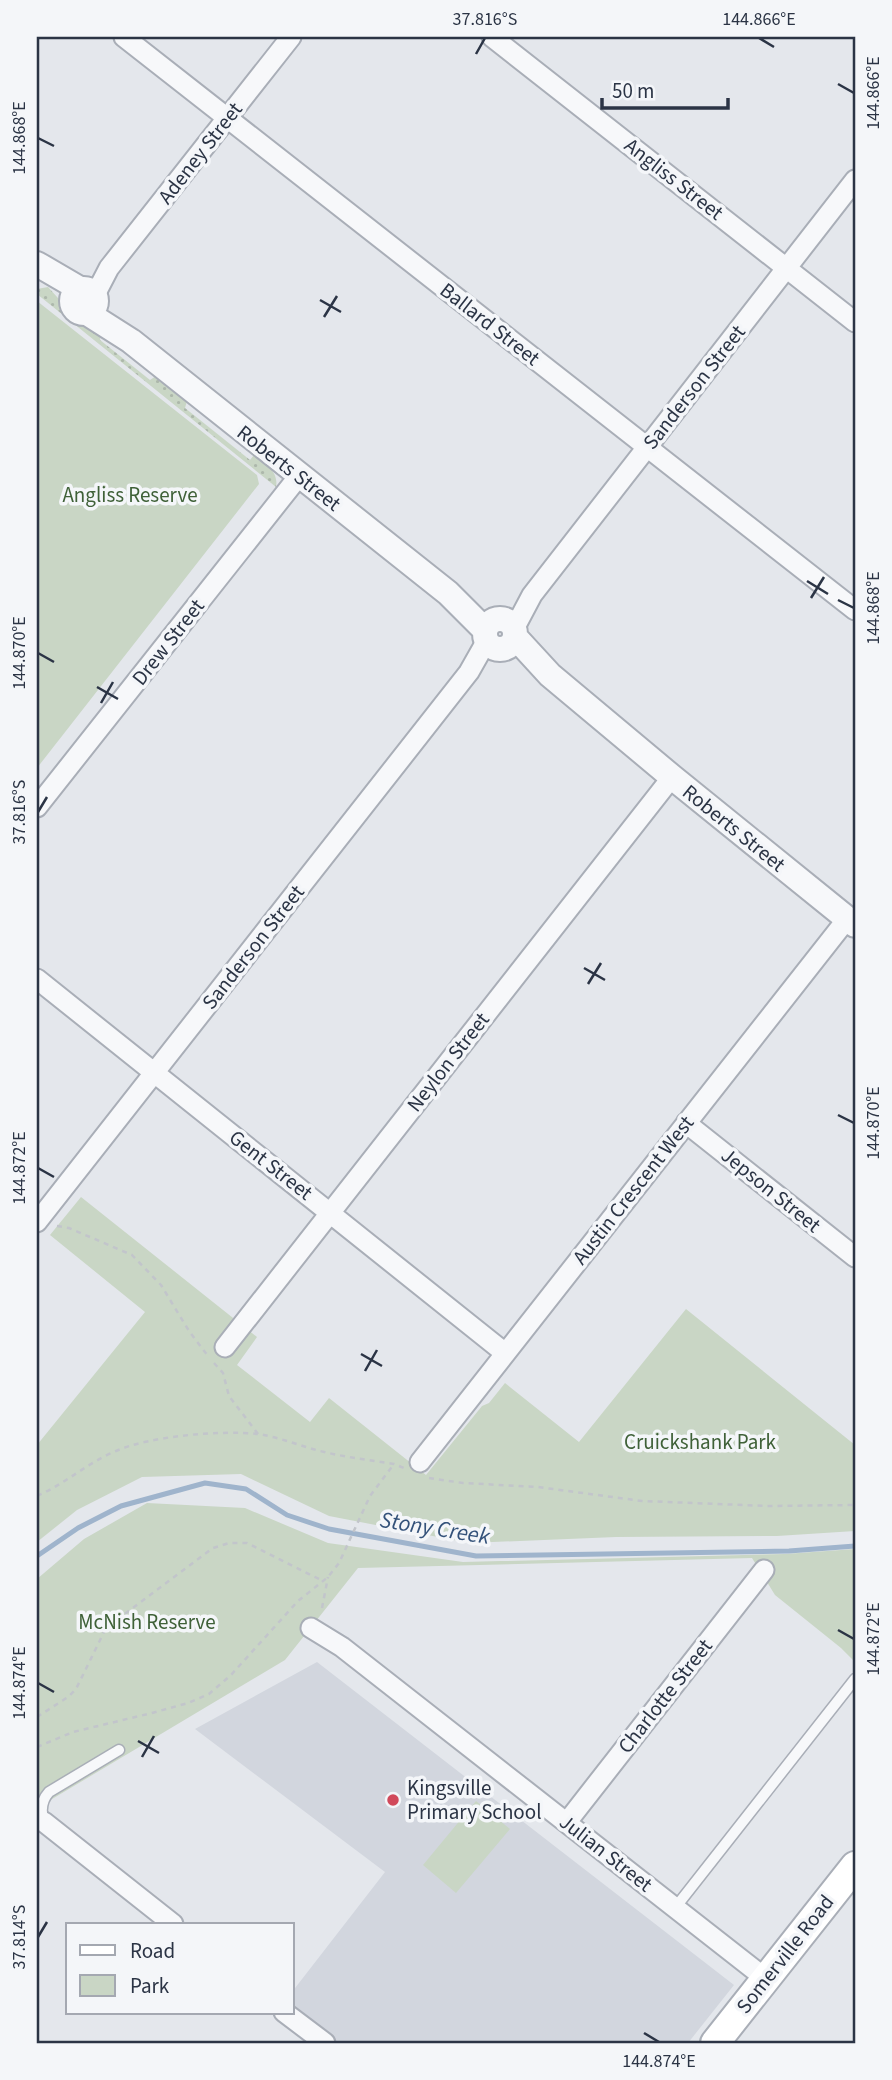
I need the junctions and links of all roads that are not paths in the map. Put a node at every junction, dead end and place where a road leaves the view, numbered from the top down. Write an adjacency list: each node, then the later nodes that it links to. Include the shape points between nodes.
1 (124, 37): 4 (street, Ballard Street)
2 (291, 37): 4 (street, Adeney Street)
3 (492, 37): 7 (street, Angliss Street)
4 (228, 118): 8 (street, Adeney Street); 10 (street, Ballard Street)
5 (855, 180): 7 (street, Sanderson Street)
6 (37, 266): 8 (street, Roberts Street)
7 (786, 268): 9 (street, Angliss Street); 10 (street, Sanderson Street)
8 (86, 298): 11 (street, Roberts Street, via 131,341)
9 (855, 322)
10 (647, 447): 12 (street, Ballard Street); 13 (street, Sanderson Street)
11 (299, 476): 13 (street, Roberts Street); 15 (street, Drew Street)
12 (855, 610)
13 (500, 634): 14 (street, Roberts Street); 18 (street, Sanderson Street)
14 (672, 777): 16 (street, Roberts Street); 20 (street, Neylon Street)
15 (37, 807)
16 (851, 922): 19 (street, Austin Crescent West)
17 (37, 979): 18 (street, Gent Street)
18 (155, 1073): 20 (street, Gent Street); 21 (street, Sanderson Street)
19 (687, 1123): 22 (street, Jepson Street); 24 (street, Austin Crescent West)
20 (330, 1212): 23 (street, Neylon Street); 24 (street, Gent Street)
21 (46, 1224)
22 (855, 1257)
23 (225, 1347)
24 (505, 1353): 25 (street, Austin Crescent West)
25 (419, 1470)
26 (764, 1570): 31 (street, Charlotte Street)
27 (310, 1628): 31 (street, Julian Street, via 342,1647)
28 (855, 1679): 33 (lane)
29 (119, 1751): 30 (lane, via 49,1792 41,1809)
30 (44, 1822): 34 (street)
31 (567, 1822): 33 (street, Julian Street)
32 (855, 1866): 35 (main road, Somerville Road)
33 (675, 1908): 35 (street, Julian Street)
34 (172, 1923)
35 (766, 1979): 38 (main road, Somerville Road)
36 (287, 2014): 37 (street)
37 (324, 2043)
38 (715, 2043)

